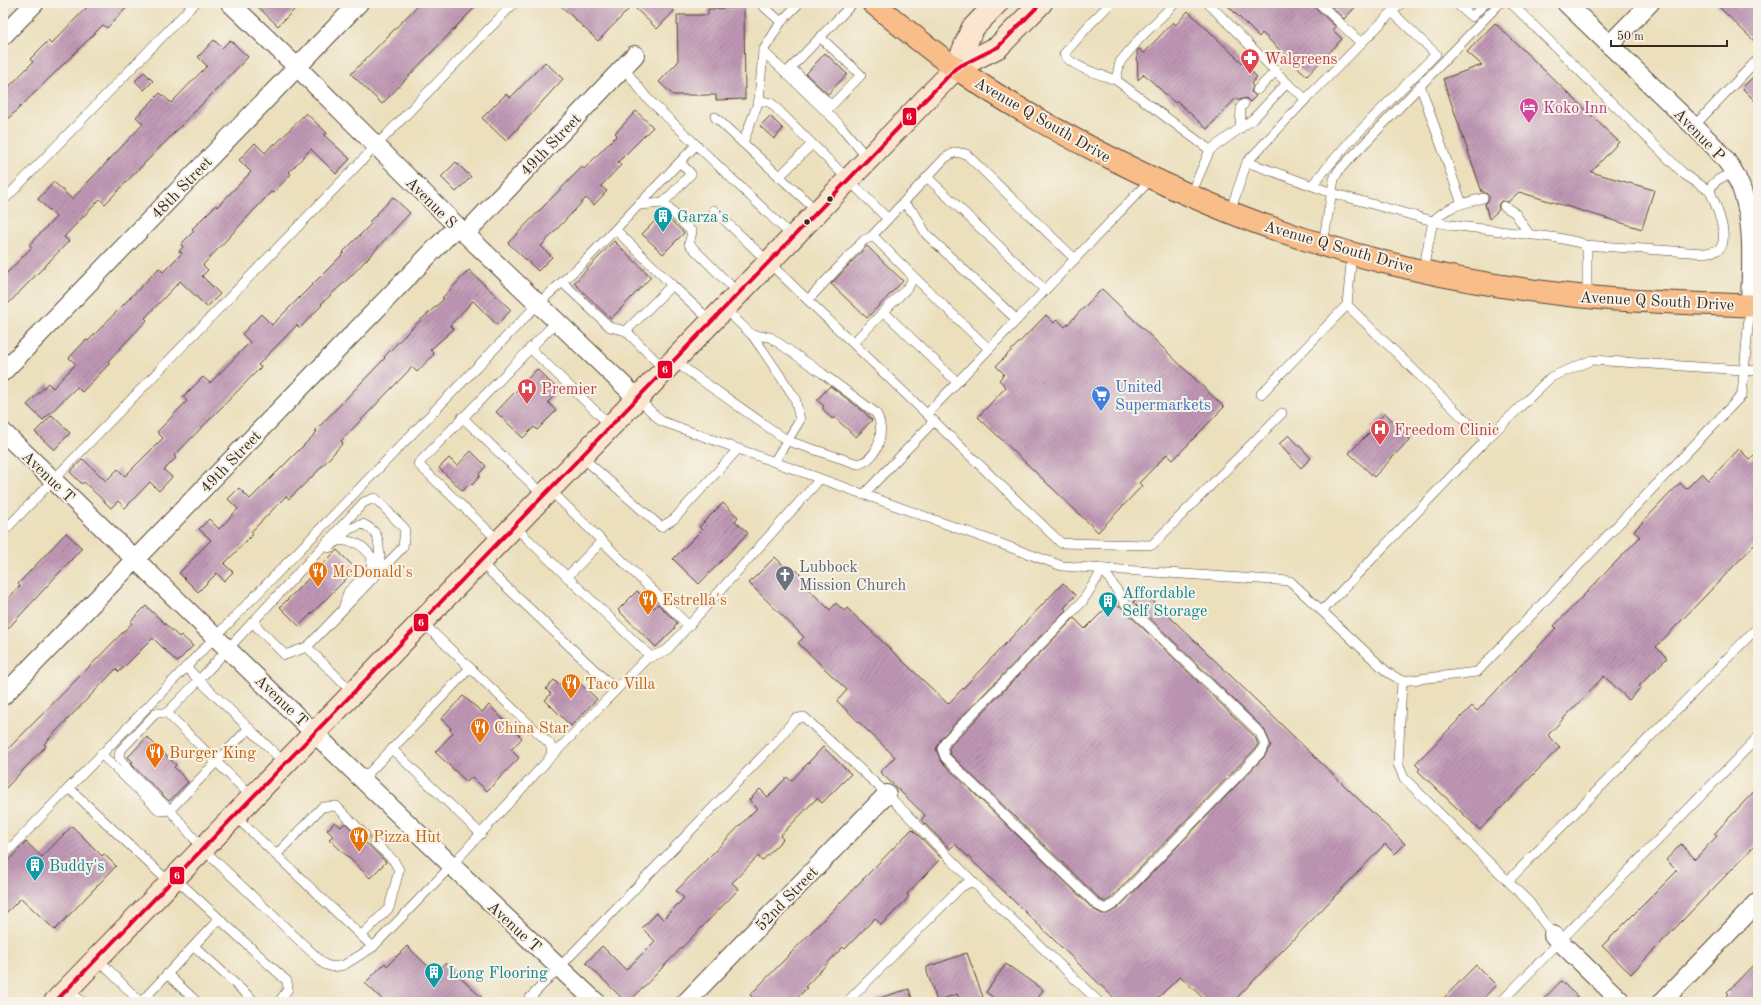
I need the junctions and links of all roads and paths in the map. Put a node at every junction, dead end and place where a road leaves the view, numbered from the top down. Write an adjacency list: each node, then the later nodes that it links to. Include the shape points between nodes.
1 (35, 3): 25 (street)
2 (195, 3): 65 (lane)
3 (230, 3): 32 (street, Avenue S)
4 (358, 3): 32 (street, 48th Street)
5 (514, 3): 50 (lane)
6 (760, 3): 24 (lane)
7 (799, 3): 24 (lane)
8 (853, 3): 26 (lane)
9 (997, 3): 33 (main road, via 972,29)
10 (1041, 3): 33 (main road, via 998,47)
11 (1111, 3): 36 (lane, via 1064,54 1066,58 1085,68)
12 (1175, 3): 36 (lane, via 1120,62)
13 (1208, 3): 35 (lane)
14 (1319, 3): 27 (lane)
15 (1401, 3): 23 (lane)
16 (1456, 3): 17 (lane, via 1472,17)
17 (1485, 3)
18 (1500, 3): 38 (lane)
19 (1511, 3): 61 (lane, via 1685,175)
20 (1566, 3): 28 (street, Avenue P)
21 (1650, 3): 28 (street)
22 (876, 4): 33 (highway, Avenue Q South Drive)
23 (1392, 12): 27 (lane); 60 (lane, via 1436,54 1372,118)
24 (781, 22): 29 (lane)
25 (3, 36)
26 (820, 37): 34 (lane); 43 (lane, via 861,75)
27 (1361, 43): 41 (lane)
28 (1609, 45): 45 (street, Avenue P)
29 (763, 51): 34 (lane); 40 (lane)
30 (1758, 59): 45 (lane)
31 (629, 61): 49 (lane, via 646,97); 77 (street, 49th Street)
32 (297, 67): 50 (street, Avenue S); 109 (street, 48th Street)
33 (956, 68): 52 (main road); 58 (highway, Avenue Q South Drive, via 1059,132)
34 (789, 70): 43 (lane)
35 (1276, 71): 37 (lane); 39 (lane)
36 (1116, 80): 51 (lane)
37 (1287, 83): 41 (lane); 46 (lane)
38 (1420, 85): 62 (lane, via 1339,170 1334,179); 69 (lane)
39 (1257, 90)
40 (759, 100): 47 (lane); 48 (lane, via 771,104)
41 (1306, 100): 54 (lane)
42 (1244, 104): 46 (lane, via 1241,107)
43 (829, 108): 52 (lane)
44 (716, 117): 47 (lane)
45 (1694, 126): 55 (street, Avenue P, via 1724,156)
46 (1240, 129): 51 (lane)
47 (743, 143): 56 (lane)
48 (812, 144): 56 (lane); 59 (lane)
49 (696, 145): 53 (lane); 80 (lane)
50 (377, 147): 77 (street, Avenue S); 125 (lane)
51 (1210, 150): 63 (lane)
52 (868, 159): 59 (main road)
53 (680, 162): 68 (lane, via 691,174); 70 (lane)
54 (1247, 162): 60 (lane); 74 (lane)
55 (1734, 172): 61 (lane, via 1719,179 1711,186); 66 (street, Avenue P)
56 (779, 177): 73 (lane)
57 (927, 177): 67 (lane); 85 (lane, via 955,152 966,154); 91 (lane)
58 (1152, 178): 63 (highway, Avenue Q South Drive); 85 (lane)
59 (848, 179): 73 (main road); 75 (lane)
60 (1312, 185): 62 (lane)
61 (1710, 191): 83 (lane, via 1724,235 1722,246 1718,250 1704,253)
62 (1332, 193): 76 (lane); 82 (lane)
63 (1190, 196): 74 (highway, Avenue Q South Drive)
64 (1483, 198): 69 (lane)
65 (3, 201)
66 (1752, 201): 96 (street, Avenue P, via 1750,227)
67 (903, 202): 75 (lane); 99 (lane, via 916,214 926,234)
68 (663, 203): 70 (lane); 97 (lane, via 692,232 689,244)
69 (1462, 204): 76 (lane, via 1440,213)
70 (639, 205): 78 (lane)
71 (1504, 206): 79 (lane, via 1515,213)
72 (714, 210): 86 (lane)
73 (817, 211): 80 (main road)
74 (1230, 212): 82 (highway, Avenue Q South Drive)
75 (888, 218): 81 (lane)
76 (1433, 221): 79 (lane); 87 (lane)
77 (461, 230): 94 (street, Avenue S); 133 (street, 49th Street)
78 (616, 230): 89 (lane); 90 (lane)
79 (1529, 234): 83 (lane)
80 (793, 237): 86 (main road)
81 (871, 237): 88 (lane); 93 (lane, via 864,240)
82 (1322, 244): 84 (highway, Avenue Q South Drive)
83 (1584, 245): 92 (lane, via 1587,248)
84 (1352, 252): 87 (highway, Avenue Q South Drive); 95 (lane)
85 (1075, 259): 91 (lane)
86 (769, 262): 93 (lane); 97 (main road)
87 (1423, 270): 92 (highway, Avenue Q South Drive, via 1492,284)
88 (911, 274): 98 (lane, via 909,286); 105 (lane)
89 (563, 283): 94 (lane); 101 (lane, via 610,327)
90 (672, 285): 97 (lane); 101 (lane)
91 (1045, 290): 99 (lane)
92 (1587, 296): 96 (highway, Avenue Q South Drive, via 1650,302)
93 (808, 300): 103 (lane)
94 (538, 304): 100 (street, Avenue S); 145 (lane)
95 (1347, 304): 111 (lane); 119 (lane)
96 (1754, 306): 107 (lane)
97 (724, 308): 102 (lane); 106 (main road)
98 (884, 312): 103 (lane); 110 (lane)
99 (1017, 320): 105 (lane)
100 (557, 321): 104 (lane); 112 (street, Avenue S)
101 (626, 331): 106 (lane)
102 (752, 335): 120 (lane, via 795,398 800,420); 120 (lane, via 770,338 822,372 876,413 882,432 870,458 858,464)
103 (854, 343): 114 (lane)
104 (530, 348): 115 (lane); 117 (lane)
105 (989, 349): 110 (lane)
106 (669, 365): 112 (main road); 120 (lane)
107 (1744, 370): 108 (lane); 119 (lane, via 1592,360 1551,377); 151 (lane, via 1742,395 1477,672)
108 (1758, 371)
109 (3, 372)
110 (957, 382): 114 (lane)
111 (1261, 394)
112 (637, 398): 117 (main road); 121 (lane, via 661,421)
113 (1282, 413): 116 (lane, via 1152,545 1061,543)
114 (927, 414): 116 (lane)
115 (462, 417): 126 (lane); 131 (lane, via 418,464)
116 (934, 421): 127 (lane)
117 (610, 426): 122 (main road)
118 (3, 432): 125 (street, Avenue T)
119 (1486, 440): 139 (lane)
120 (788, 441): 123 (lane)
121 (738, 449): 122 (lane, via 674,519 661,527); 123 (lane)
122 (581, 456): 126 (main road)
123 (774, 462): 124 (lane)
124 (820, 479): 127 (lane); 143 (lane)
125 (53, 480): 129 (lane); 133 (street, Avenue T)
126 (546, 492): 128 (main road); 132 (lane)
127 (863, 495): 136 (lane, via 1062,566)
128 (514, 526): 131 (main road); 137 (lane)
129 (3, 532)
130 (338, 540): 135 (lane, via 363,545 372,557); 135 (lane, via 349,529 363,524 372,529 378,536 380,559); 138 (lane, via 285,594)
131 (499, 541): 134 (main road)
132 (602, 541): 137 (lane); 143 (lane)
133 (136, 559): 145 (street, Avenue T); 154 (street, 49th Street)
134 (480, 562): 142 (main road); 152 (lane)
135 (371, 569): 140 (lane, via 348,592)
136 (1103, 569): 136 (lane, via 1082,602 946,741 942,749 945,757 956,768 1097,905 1105,909 1114,904 1260,753 1264,744 1260,733 1125,603); 139 (lane, via 1290,580)
137 (567, 577): 147 (lane)
138 (272, 601): 140 (lane, via 364,502 375,498 405,529 403,547); 141 (lane)
139 (1323, 610): 151 (lane, via 1387,672)
140 (343, 611): 146 (lane)
141 (252, 622): 145 (lane); 146 (lane, via 285,655)
142 (422, 622): 149 (lane); 153 (main road)
143 (689, 626): 147 (lane, via 667,650)
144 (1758, 627): 180 (lane)
145 (222, 642): 148 (lane); 150 (lane); 158 (street, Avenue T)
146 (307, 647): 153 (lane)
147 (651, 657): 152 (lane)
148 (186, 667): 150 (lane); 155 (lane)
149 (470, 668): 160 (lane); 162 (lane, via 550,744 552,753)
150 (199, 680): 156 (lane); 157 (lane)
151 (1402, 681): 180 (lane, via 1398,764 1404,778)
152 (616, 690): 162 (lane)
153 (353, 693): 158 (main road)
154 (3, 696)
155 (154, 700): 156 (lane); 161 (lane)
156 (167, 713): 163 (lane); 169 (lane, via 156,713 120,751 119,757 129,771)
157 (249, 728): 163 (lane); 164 (lane)
158 (315, 732): 164 (main road); 165 (street, Avenue T)
159 (1758, 737): 184 (lane)
160 (392, 749): 165 (lane); 171 (lane)
161 (101, 754): 166 (lane); 169 (lane, via 160,811)
162 (548, 760): 171 (lane)
163 (216, 762): 168 (lane); 169 (lane)
164 (285, 763): 168 (main road)
165 (363, 779): 177 (street, Avenue T)
166 (69, 788): 176 (lane); 178 (lane)
167 (886, 794): 179 (lane); 188 (lane, via 804,717 795,719); 197 (street, 52nd Street)
168 (253, 797): 170 (main road)
169 (170, 810): 174 (lane)
170 (235, 816): 174 (main road); 175 (lane)
171 (480, 834): 177 (lane)
172 (365, 835): 175 (lane, via 336,806 322,807)
173 (374, 842): 183 (lane, via 394,861 399,870 389,908)
174 (203, 849): 178 (main road); 186 (lane, via 324,964 332,967 344,965)
175 (276, 855): 183 (lane)
176 (3, 856)
177 (452, 866): 186 (lane); 188 (street, Avenue T)
178 (172, 880): 182 (lane); 187 (main road)
179 (972, 881): 198 (lane, via 961,887); 199 (lane)
180 (1508, 882): 184 (lane, via 1529,902)
181 (1758, 902): 202 (street)
182 (219, 919): 185 (lane); 194 (lane, via 287,981 288,989)
183 (361, 936): 186 (lane)
184 (1556, 938): 200 (lane); 201 (street)
185 (194, 946): 189 (lane); 193 (lane)
186 (373, 947)
187 (98, 958): 190 (main road); 191 (lane)
188 (559, 967): 195 (lane); 196 (street, Avenue T)
189 (167, 974): 191 (lane); 192 (lane)
190 (68, 998)
191 (141, 1002)
192 (197, 1002)
193 (255, 1002)
194 (279, 1002)
195 (526, 1002)
196 (596, 1002)
197 (686, 1002)
198 (847, 1002)
199 (1099, 1002)
200 (1501, 1002)
201 (1622, 1002)
202 (1662, 1002)

